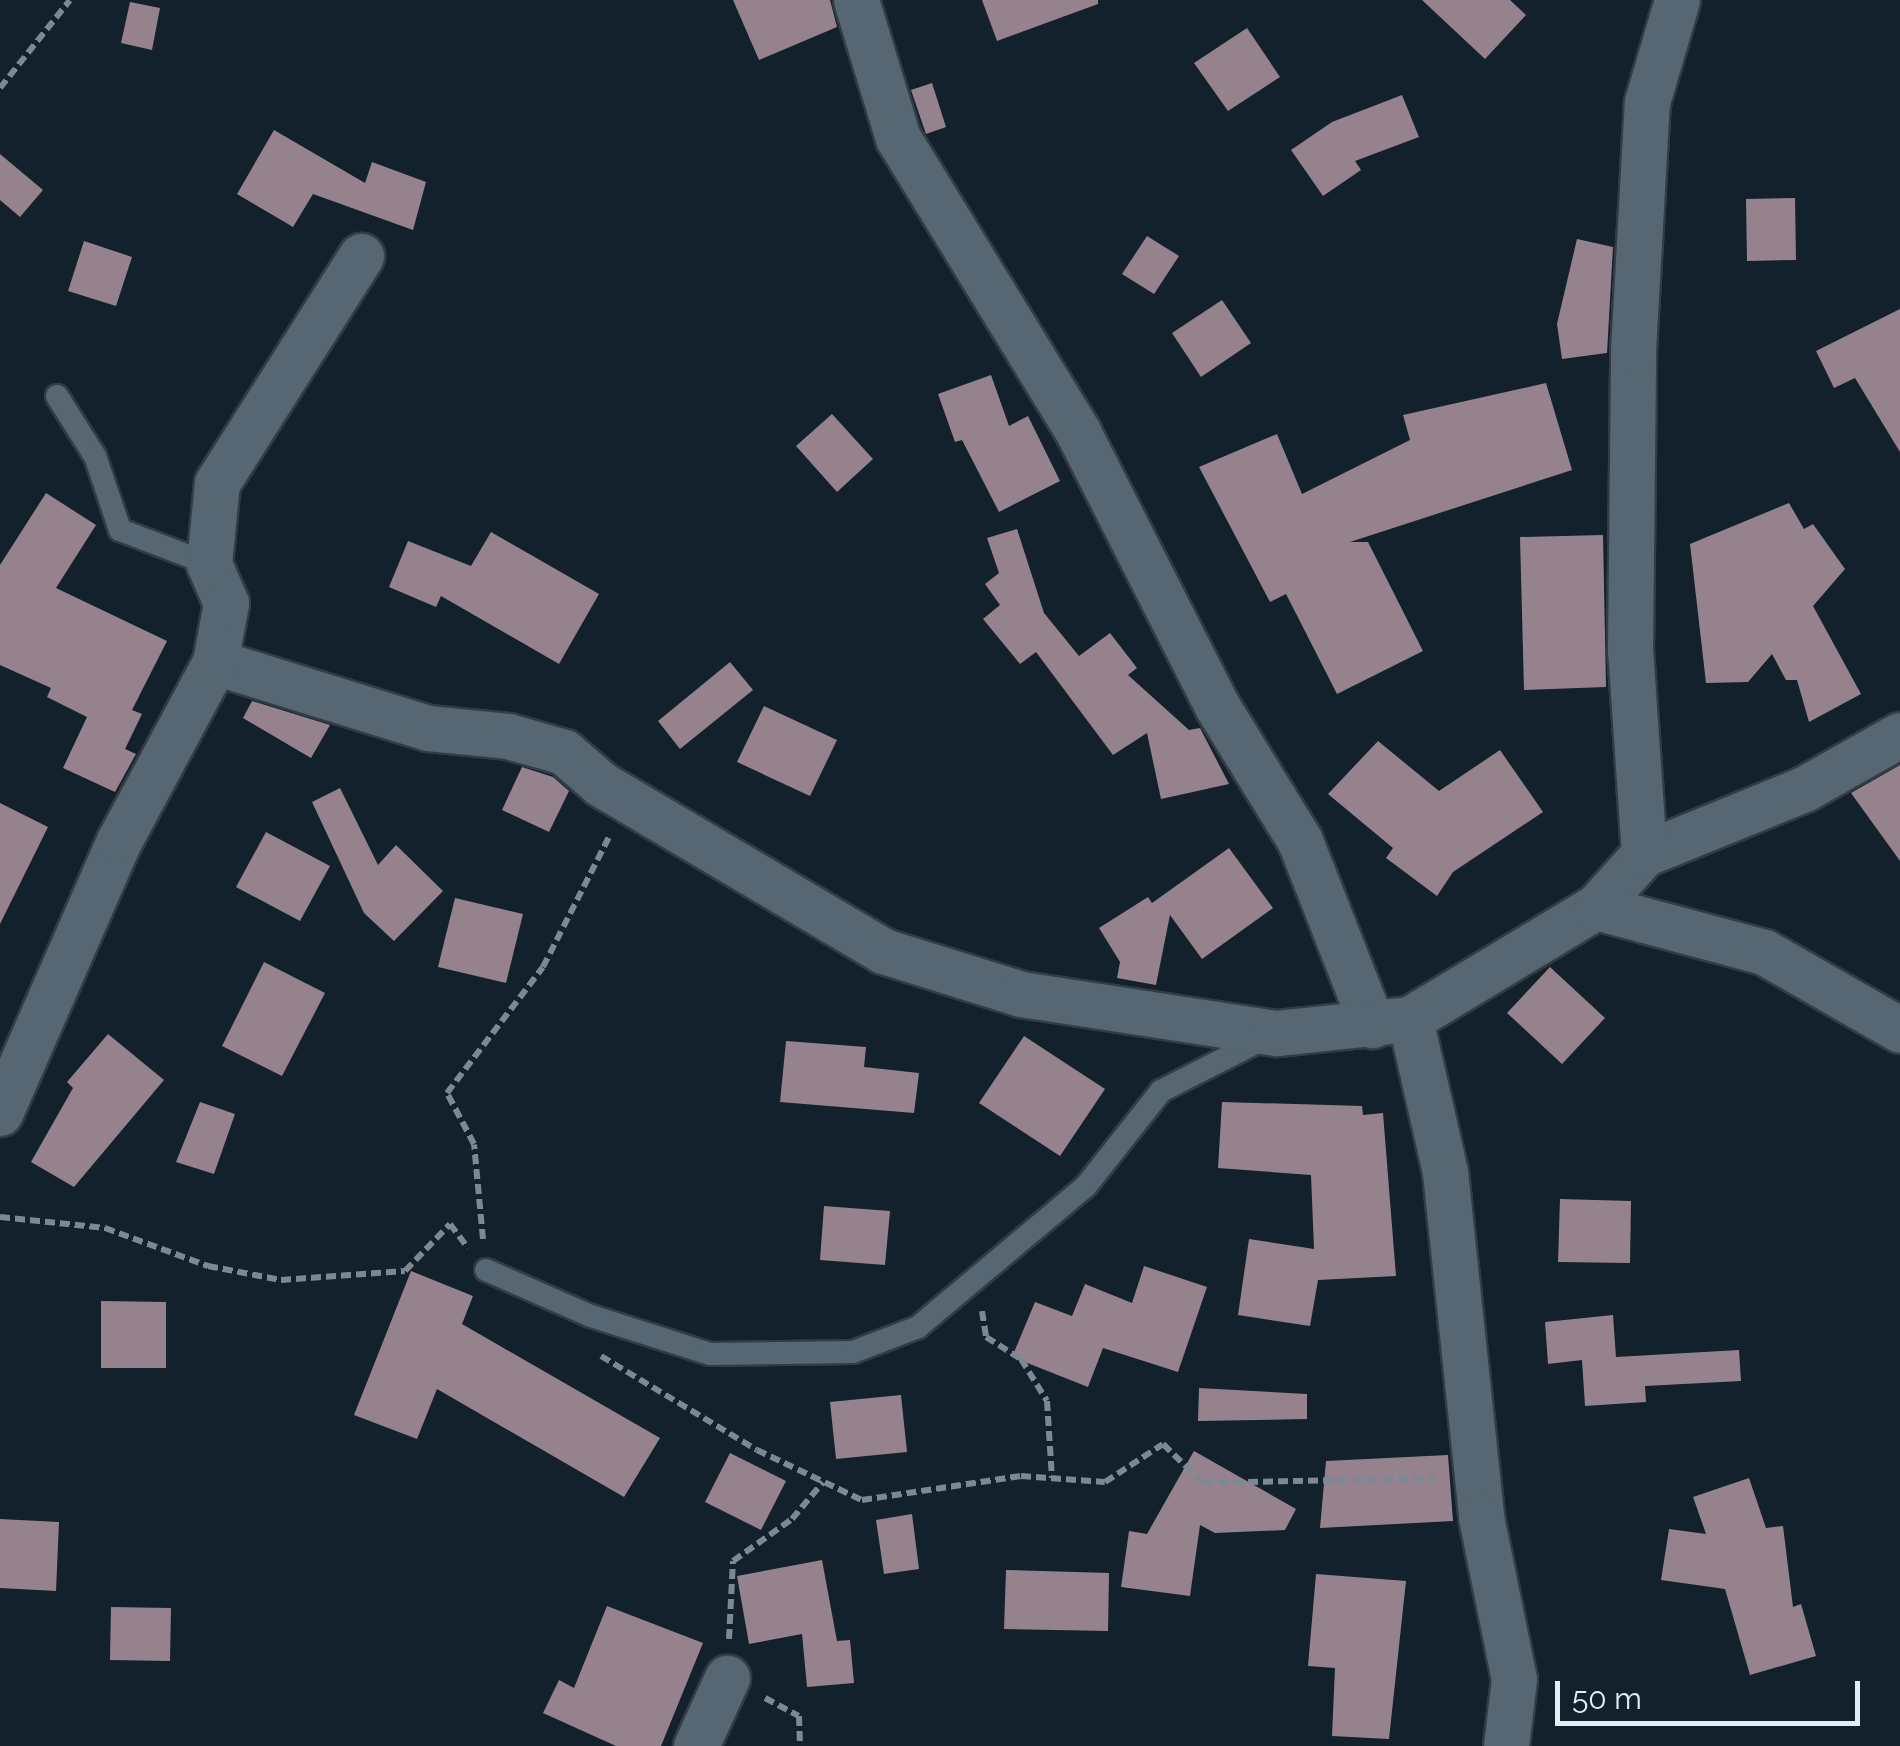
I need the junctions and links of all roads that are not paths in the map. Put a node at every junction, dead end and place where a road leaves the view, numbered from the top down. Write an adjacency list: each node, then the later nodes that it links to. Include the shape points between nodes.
1 (856, 0): 10 (street, via 898,138 1078,432)
2 (1677, 0): 8 (street, via 1647,102 1632,350 1630,632)
3 (361, 256): 5 (street, via 218,484)
4 (57, 396): 5 (lane, via 95,456 120,530)
5 (209, 564): 6 (street, via 226,603)
6 (215, 662): 12 (street, via 428,728 508,736 564,752 601,784 883,951 1021,994); 13 (street, via 119,840)
7 (1900, 735): 8 (street, via 1804,789)
8 (1644, 854): 9 (street)
9 (1596, 907): 10 (street); 11 (street, via 1764,952)
10 (1391, 1022): 12 (street); 17 (street, via 1445,1172 1476,1477 1514,1679)
11 (1900, 1030)
12 (1277, 1033): 14 (lane, via 1161,1091 1086,1186 918,1326 853,1352 710,1354 590,1316)
13 (0, 1113)
14 (486, 1270)
15 (727, 1678): 16 (street)
16 (696, 1746)
17 (1506, 1746)

